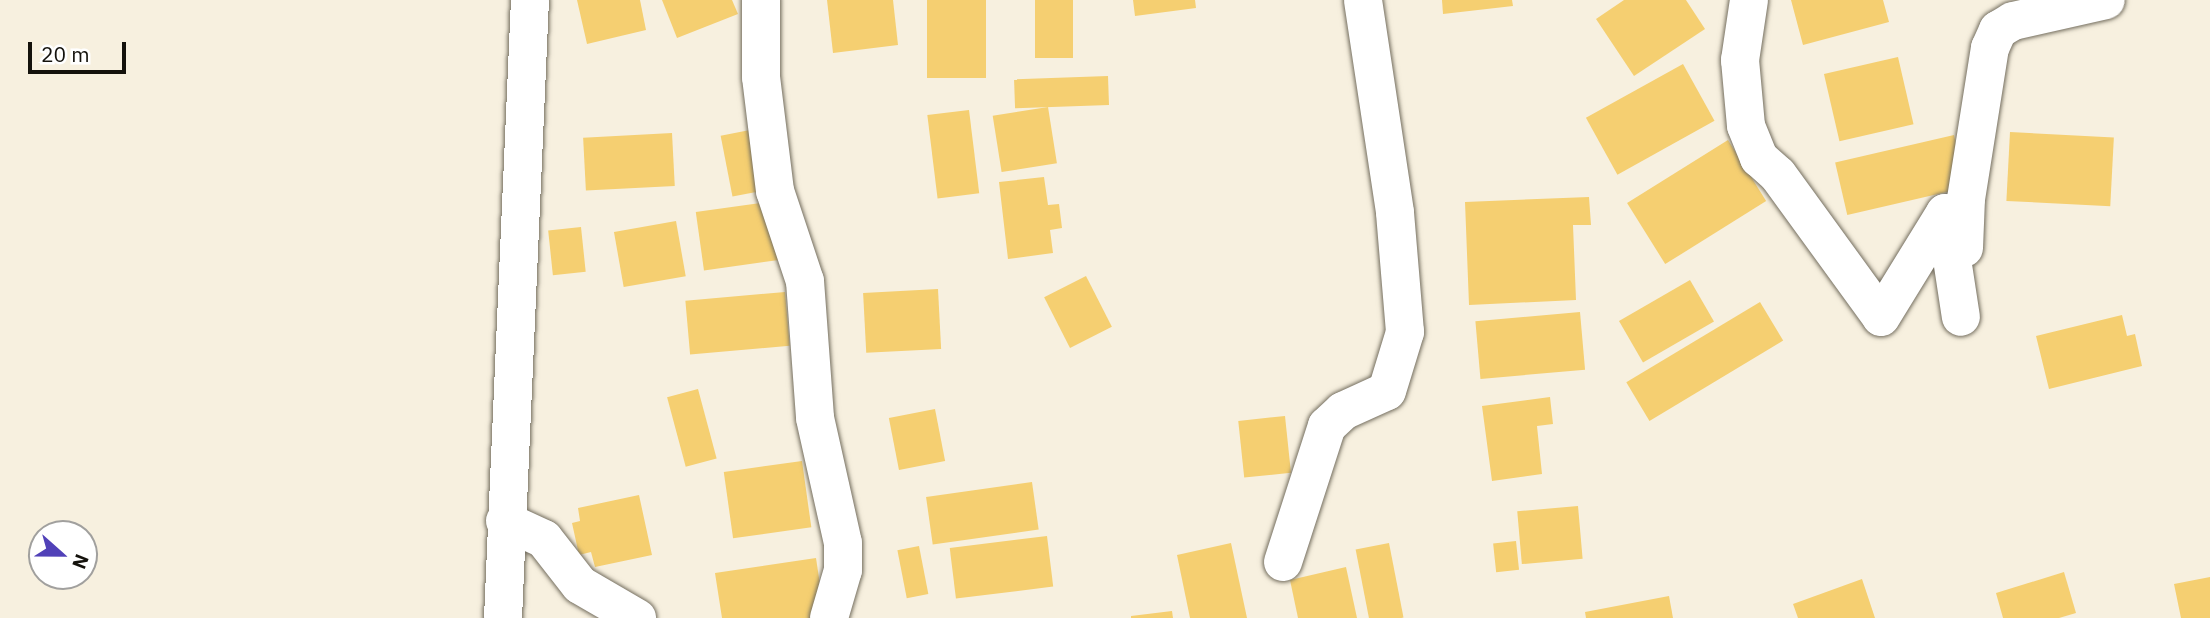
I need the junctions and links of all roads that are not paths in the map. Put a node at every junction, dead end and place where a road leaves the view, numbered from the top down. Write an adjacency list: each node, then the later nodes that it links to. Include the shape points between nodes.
1 (530, 0): 6 (street)
2 (761, 0): 10 (street, via 761,77 775,191 805,281 815,418 843,543 843,570)
3 (1363, 0): 7 (street, via 1395,212 1405,332 1401,360 1387,391 1343,411 1327,426)
4 (1749, 0): 5 (street, via 1740,60 1746,126 1759,159 1778,175 1881,317 1945,213 1961,317 1966,199 1990,48 1998,30 2013,21)
5 (2106, 0)
6 (505, 521): 8 (street); 9 (street, via 544,538 580,584)
7 (1283, 562)
8 (503, 618)
9 (637, 618)
10 (829, 618)

